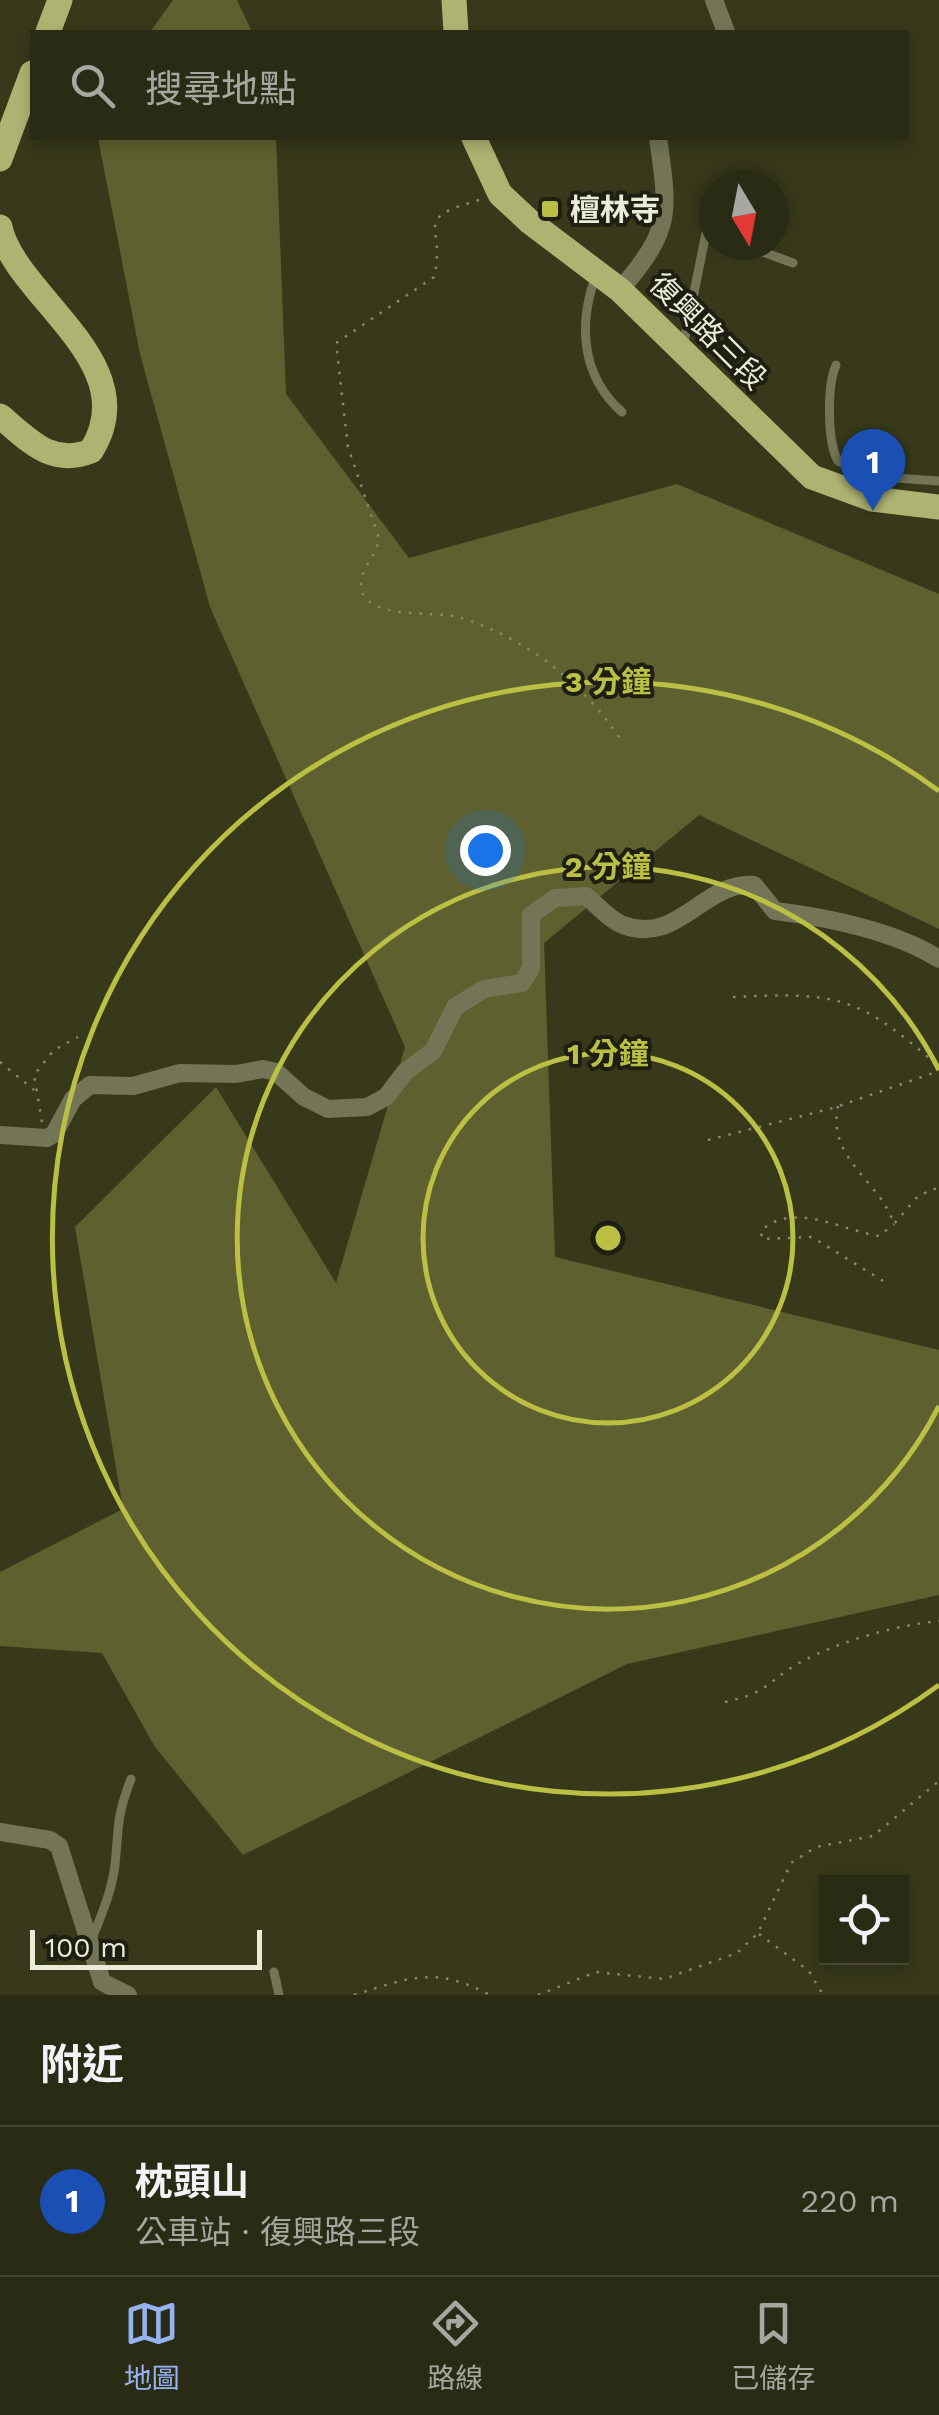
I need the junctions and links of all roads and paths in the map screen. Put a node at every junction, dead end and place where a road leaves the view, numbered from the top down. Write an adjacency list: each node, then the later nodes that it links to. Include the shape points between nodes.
1 (60, 0): 4 (main road)
2 (454, 0): 5 (main road)
3 (714, 0): 6 (street)
4 (49, 30)
5 (456, 30)
6 (725, 30)
7 (30, 78): 10 (main road)
8 (475, 140): 11 (main road, 復興路三段)
9 (658, 140): 17 (street, via 666,213 661,233)
10 (0, 159)
11 (500, 194): 16 (main road, 復興路三段); 24 (path, via 440,212 434,221 434,276 336,344 348,447 378,538 360,582 370,604 461,618 548,663 594,700)
12 (0, 227): 21 (main road, via 16,261 82,341 102,399 102,427 91,452 62,457 46,454)
13 (701, 260): 18 (lane)
14 (785, 260): 15 (lane)
15 (793, 263)
16 (597, 272): 17 (main road, 復興路三段); 20 (lane, via 586,303 586,340 601,393)
17 (620, 290): 18 (main road, 復興路三段)
18 (683, 350): 23 (main road, 復興路三段, via 812,477 872,498)
19 (836, 365): 22 (lane, via 828,392 838,461 866,476)
20 (622, 412)
21 (0, 416)
22 (939, 482)
23 (939, 507)
24 (621, 740)
25 (939, 958): 33 (street, via 883,932 775,912 754,886 730,887 654,931 620,924 586,896 555,898 530,916 531,968 522,983 484,989 455,1006 433,1051 367,1107 328,1109 262,1069 180,1073 133,1086 90,1085 73,1098)
26 (733, 997): 29 (path, via 809,994 849,1001 890,1023)
27 (78, 1037): 30 (path, via 40,1063)
28 (0, 1062): 30 (path)
29 (939, 1069): 31 (path)
30 (35, 1091): 33 (path)
31 (838, 1106): 34 (path); 36 (path, via 834,1124 848,1161 886,1200)
32 (0, 1136): 33 (street)
33 (47, 1138)
34 (708, 1140)
35 (939, 1186): 36 (path, via 918,1196)
36 (894, 1224): 37 (path, via 879,1236 802,1218 761,1231 770,1240 812,1237)
37 (883, 1282)
38 (939, 1621): 39 (path, via 810,1658 758,1695)
39 (725, 1702)
40 (131, 1779): 44 (lane, via 115,1820 106,1904)
41 (939, 1782): 43 (path, via 873,1836 802,1854 784,1875)
42 (0, 1832): 44 (street, via 58,1846)
43 (758, 1934): 51 (path, via 738,1953 664,1979 596,1972); 52 (path, via 809,1971)
44 (90, 1944): 46 (street)
45 (274, 1972): 48 (lane)
46 (99, 1988): 47 (street)
47 (128, 1995)
48 (279, 1995)
49 (354, 1995): 50 (path, via 428,1975 467,1982)
50 (490, 1995)
51 (538, 1995)
52 (824, 1995)

